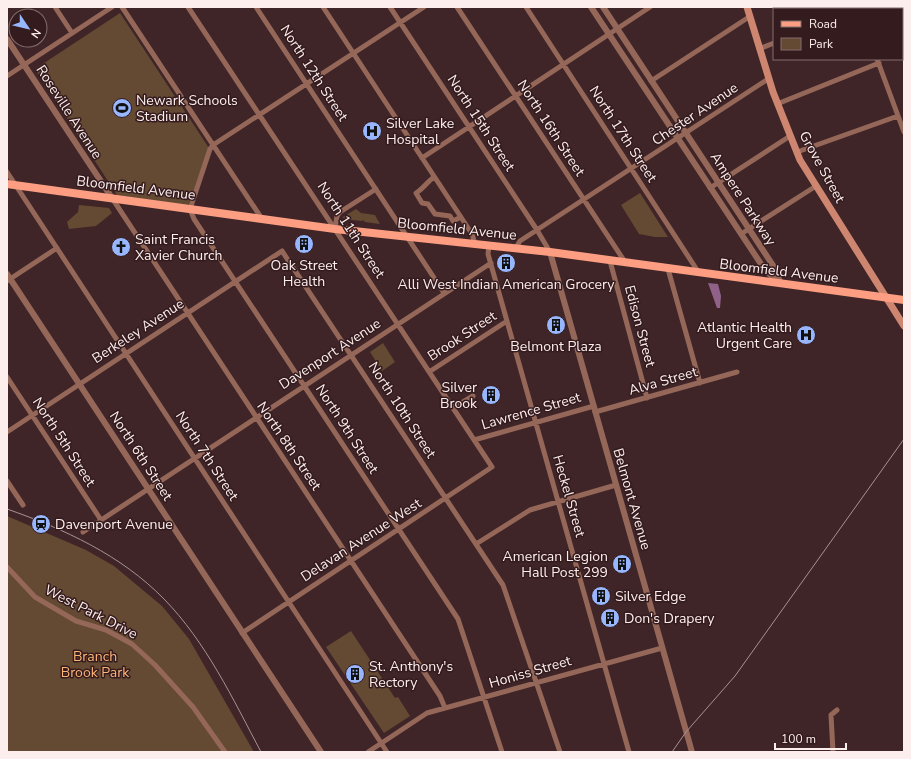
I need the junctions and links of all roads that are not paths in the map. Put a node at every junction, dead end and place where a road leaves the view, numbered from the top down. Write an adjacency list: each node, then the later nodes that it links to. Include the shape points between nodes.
1 (55, 7): 18 (street)
2 (112, 7): 18 (street)
3 (122, 7): 40 (street)
4 (188, 7): 33 (street, North 11th Street)
5 (256, 7): 30 (street, North 12th Street)
6 (323, 7): 23 (street)
7 (390, 7): 16 (street, North 15th Street)
8 (424, 7): 16 (street)
9 (457, 7): 31 (street, North 16th Street)
10 (526, 7): 25 (street, North 17th Street)
11 (591, 7): 19 (street, Ampere Parkway)
12 (603, 7): 17 (street, Ampere Parkway)
13 (650, 7): 17 (street)
14 (747, 7): 15 (main road, Grove Street)
15 (749, 16): 22 (main road, Grove Street); 29 (street)
16 (400, 23): 23 (street); 35 (street, North 15th Street)
17 (617, 29): 19 (street); 29 (street, Ampere Parkway)
18 (72, 33): 26 (street)
19 (609, 34): 25 (street); 39 (street, Ampere Parkway)
20 (7, 39): 26 (street, Roseville Avenue)
21 (773, 43): 22 (street)
22 (759, 49): 28 (main road, Grove Street)
23 (353, 53): 30 (street); 42 (street)
24 (878, 61): 32 (street); 34 (street)
25 (564, 64): 31 (street); 43 (street, North 17th Street)
26 (24, 65): 27 (street); 52 (street, Roseville Avenue)
27 (7, 76)
28 (768, 79): 32 (main road, Grove Street); 37 (street, Chester Avenue)
29 (651, 81): 37 (street, Ampere Parkway)
30 (306, 84): 33 (street); 51 (street, North 12th Street)
31 (516, 96): 35 (street); 53 (street, North 16th Street)
32 (777, 104): 38 (main road, Grove Street)
33 (260, 115): 40 (street); 57 (street, North 11th Street)
34 (898, 116): 36 (street); 41 (street)
35 (469, 127): 42 (street); 59 (street, North 15th Street)
36 (904, 132)
37 (686, 134): 39 (street, Chester Avenue); 46 (street, Ampere Parkway)
38 (790, 136): 41 (main road, Grove Street); 46 (street)
39 (678, 139): 43 (street, Chester Avenue); 50 (street, Ampere Parkway)
40 (213, 145): 54 (street); 56 (street)
41 (797, 152): 49 (main road, Grove Street)
42 (422, 158): 45 (street)
43 (632, 170): 53 (street, Chester Avenue); 72 (street, North 17th Street)
44 (7, 172): 48 (street, North 7th Street)
45 (434, 177): 55 (street); 55 (street, via 416,193 422,202 428,204 435,214 450,216 453,221)
46 (718, 182): 50 (street); 58 (street, Ampere Parkway)
47 (7, 184): 48 (main road, Bloomfield Avenue)
48 (16, 186): 52 (main road, Bloomfield Avenue); 64 (street, North 7th Street)
49 (816, 186): 58 (street); 77 (main road, Grove Street)
50 (710, 188): 60 (street, Ampere Parkway)
51 (376, 189): 57 (street, via 340,212); 61 (street, North 12th Street)
52 (112, 198): 54 (main road, Bloomfield Avenue); 79 (street, North 8th Street)
53 (584, 200): 59 (street, Chester Avenue); 70 (street, North 16th Street)
54 (190, 208): 56 (main road, Bloomfield Avenue); 74 (street, North 9th Street, via 192,216)
55 (461, 217): 62 (street)
56 (262, 218): 57 (main road, Bloomfield Avenue)
57 (335, 229): 61 (main road, Bloomfield Avenue); 81 (street, North 11th Street)
58 (749, 229): 60 (street); 75 (street, Ampere Parkway, via 774,267)
59 (537, 230): 65 (street, Chester Avenue, via 520,241); 67 (street, North 15th Street)
60 (741, 234): 75 (street, Ampere Parkway, via 764,270)
61 (407, 237): 62 (main road, Bloomfield Avenue); 76 (street, North 12th Street)
62 (475, 244): 63 (main road, Bloomfield Avenue)
63 (489, 245): 65 (main road, Bloomfield Avenue); 69 (street, Heckel Street)
64 (57, 248): 73 (street); 83 (street, North 7th Street)
65 (515, 248): 67 (main road, Bloomfield Avenue)
66 (282, 251): 74 (street, Berkeley Avenue); 84 (street, North 10th Street)
67 (550, 252): 68 (main road, Bloomfield Avenue); 94 (street, Belmont Avenue)
68 (610, 261): 70 (main road, Bloomfield Avenue); 92 (street, Edison Street)
69 (491, 263): 76 (street, Davenport Avenue); 80 (street, Heckel Street)
70 (626, 263): 71 (main road, Bloomfield Avenue)
71 (668, 269): 72 (main road, Bloomfield Avenue); 88 (street)
72 (700, 274): 75 (main road, Bloomfield Avenue)
73 (8, 278): 89 (street, North 6th Street)
74 (235, 282): 79 (street, Berkeley Avenue); 90 (street, North 9th Street)
75 (781, 284): 77 (main road, Bloomfield Avenue)
76 (444, 293): 81 (street, Davenport Avenue)
77 (886, 298): 78 (main road, Bloomfield Avenue); 82 (main road, Grove Street)
78 (904, 300)
79 (187, 313): 83 (street, Berkeley Avenue); 96 (street, North 8th Street)
80 (507, 321): 85 (street, Brook Street); 97 (street, Heckel Street)
81 (398, 324): 84 (street, Davenport Avenue); 85 (street, North 11th Street)
82 (904, 326)
83 (126, 354): 89 (street, Berkeley Avenue); 100 (street, North 7th Street)
84 (351, 355): 90 (street, Davenport Avenue); 105 (street, North 10th Street)
85 (429, 372): 93 (street, North 11th Street)
86 (737, 372): 88 (street, Alva Street)
87 (7, 377): 95 (street, North 5th Street)
88 (700, 383): 92 (street, Alva Street)
89 (79, 384): 95 (street, Berkeley Avenue); 104 (street, North 6th Street)
90 (304, 386): 96 (street, Davenport Avenue); 109 (street, North 9th Street)
91 (473, 396): 93 (street)
92 (647, 398): 94 (street, Alva Street)
93 (454, 408): 99 (street, North 11th Street)
94 (594, 409): 97 (street, Lawrence Street); 103 (street, Belmont Avenue)
95 (32, 415): 98 (street, Berkeley Avenue); 108 (street, North 5th Street)
96 (256, 418): 100 (street, Davenport Avenue); 112 (street, North 8th Street)
97 (536, 422): 99 (street, Lawrence Street); 106 (street, Heckel Street)
98 (7, 432)
99 (474, 440): 101 (street, North 11th Street)
100 (194, 458): 104 (street, Davenport Avenue); 114 (street, North 7th Street)
101 (492, 467): 105 (street, Delavan Avenue West)
102 (7, 481): 107 (street)
103 (616, 485): 106 (street); 116 (street, Belmont Avenue)
104 (148, 489): 108 (street, Davenport Avenue); 115 (street, North 6th Street)
105 (446, 498): 109 (street, Delavan Avenue West); 111 (street, North 10th Street)
106 (558, 502): 111 (street, via 527,511); 117 (street, Heckel Street)
107 (23, 505)
108 (101, 520): 110 (street, Davenport Avenue)
109 (399, 529): 112 (street, Delavan Avenue West); 119 (street, North 9th Street, via 458,619)
110 (83, 532)
111 (476, 544): 118 (street, North 10th Street, via 502,584)
112 (351, 561): 114 (street, Delavan Avenue West); 120 (street, North 8th Street, via 440,696)
113 (7, 567): 123 (street, West Park Drive, via 35,597 76,621 106,630 132,644 193,706)
114 (288, 602): 115 (street, Delavan Avenue West); 122 (street, North 7th Street)
115 (242, 633): 124 (street, North 6th Street)
116 (662, 648): 117 (street, Honiss Street); 130 (street, Belmont Avenue)
117 (604, 664): 118 (street, Honiss Street); 129 (street, Heckel Street)
118 (537, 683): 119 (street, Honiss Street); 128 (street, North 10th Street)
119 (485, 697): 120 (street, Honiss Street); 127 (street, North 9th Street)
120 (445, 708): 122 (street, Honiss Street, via 427,713)
121 (837, 710): 131 (street, via 831,715)
122 (381, 743): 125 (street, Honiss Street); 126 (street, North 7th Street)
123 (225, 752)
124 (321, 752)
125 (368, 752)
126 (387, 752)
127 (502, 752)
128 (560, 752)
129 (629, 752)
130 (692, 752)
131 (833, 752)

